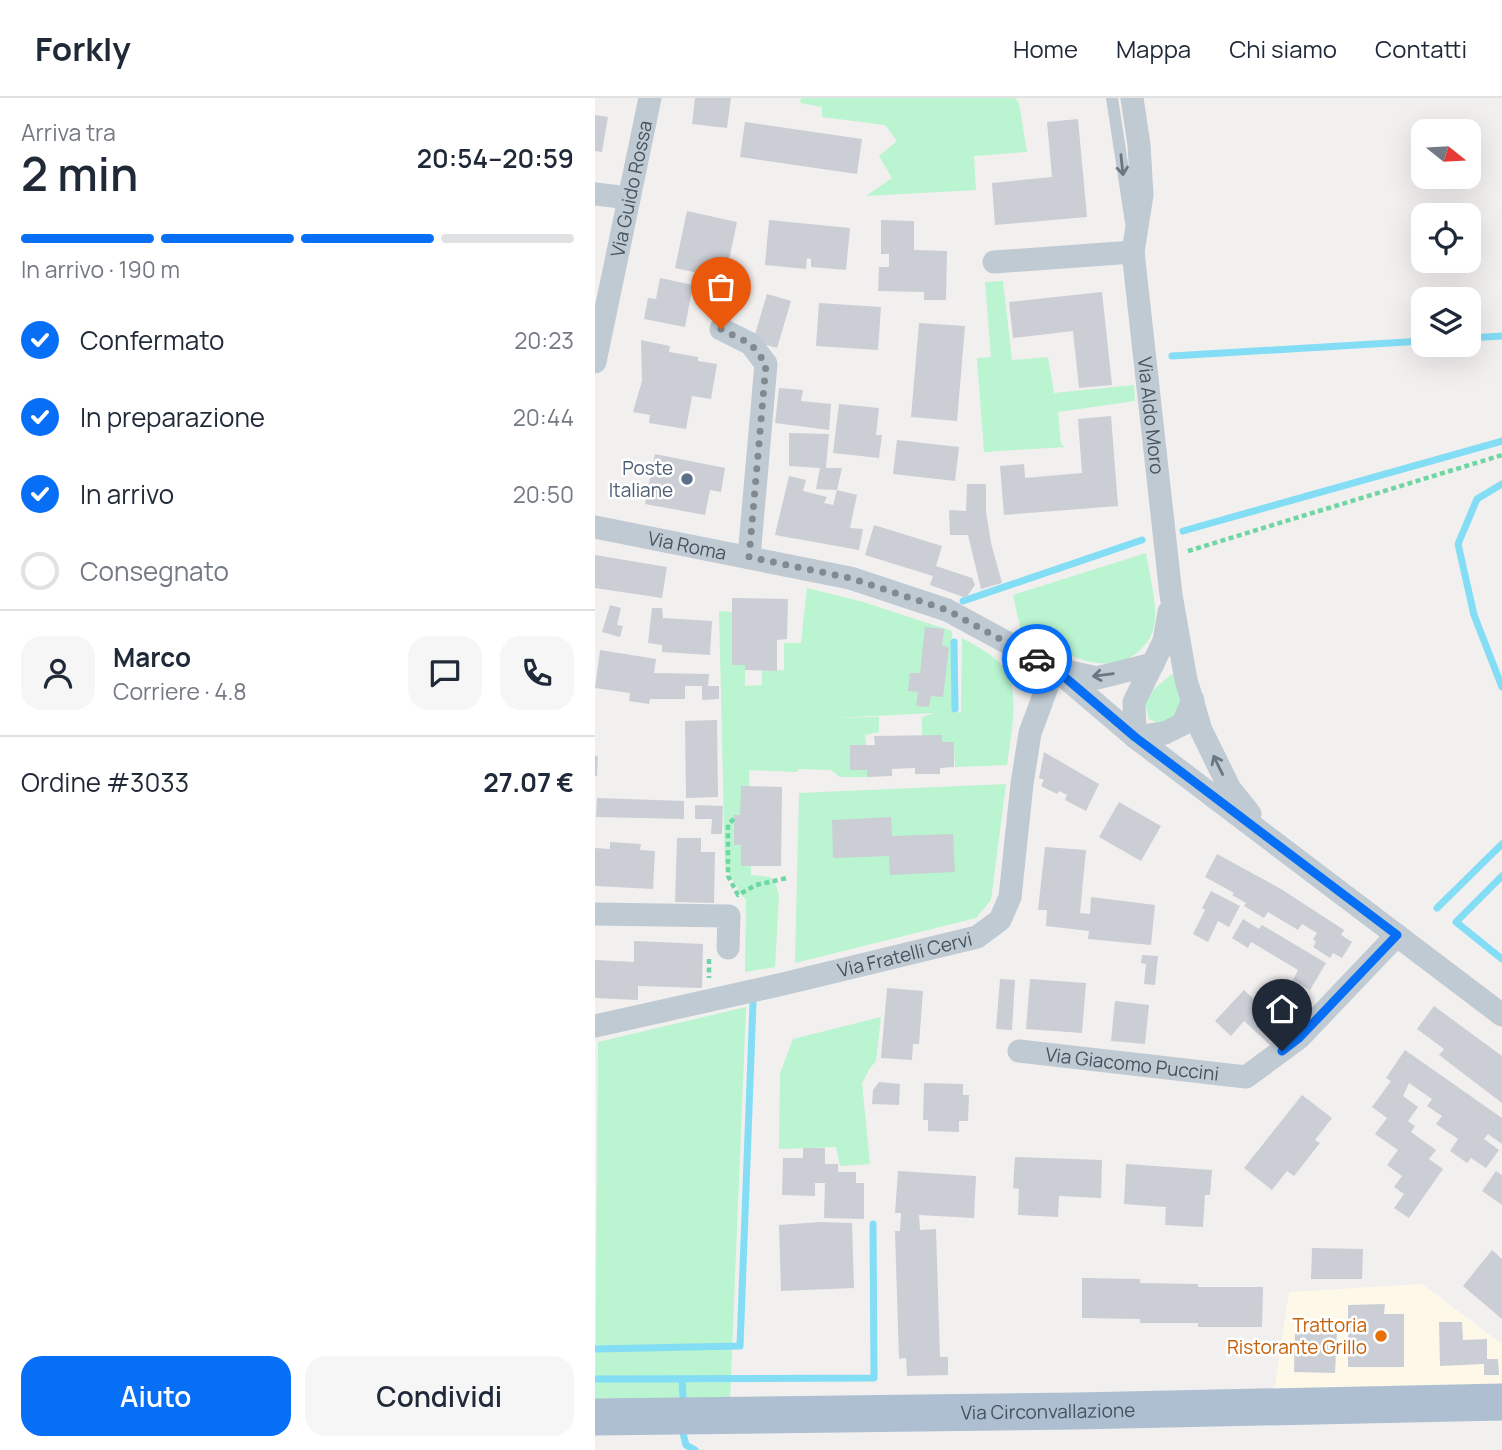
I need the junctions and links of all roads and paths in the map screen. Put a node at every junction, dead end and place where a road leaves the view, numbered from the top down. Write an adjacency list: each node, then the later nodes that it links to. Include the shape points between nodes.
1 (650, 98): 5 (street, Via Guido Rossa)
2 (1112, 98): 6 (lane, Via Aldo Moro, one-way to 6)
3 (1132, 98): 6 (street, Via Aldo Moro, via 1142,195)
4 (595, 194): 5 (street)
5 (629, 198): 9 (street, Via Guido Rossa)
6 (1133, 244): 7 (street); 14 (street, Via Aldo Moro)
7 (994, 262)
8 (721, 329): 13 (street, via 751,344 766,364)
9 (595, 362)
10 (1502, 455): 12 (path)
11 (595, 527): 13 (street, Via Roma)
12 (1181, 554)
13 (749, 557): 16 (street, Via Roma, via 850,578 947,610)
14 (1171, 595): 15 (street, via 1164,641); 17 (street)
15 (1153, 664): 16 (street, one-way to 16, via 1097,678); 18 (street, via 1134,702)
16 (1054, 668): 18 (street); 30 (street, Via Fratelli Cervi, via 1030,733 1010,897 1000,920 987,932)
17 (1193, 701): 18 (street, via 1184,724 1165,733); 22 (street, one-way to 17, via 1230,789 1201,730)
18 (1135, 737): 22 (street)
19 (734, 819): 21 (path, via 728,824)
20 (734, 833): 21 (path)
21 (728, 836): 23 (path, via 728,876 738,895 756,885)
22 (1271, 841): 25 (street)
23 (787, 878)
24 (595, 914): 26 (street, via 729,916)
25 (1397, 935): 29 (street); 31 (street, Via Giacomo Puccini, via 1299,1038 1246,1077)
26 (728, 948)
27 (709, 966): 28 (path)
28 (709, 982)
29 (1502, 1015)
30 (595, 1026)
31 (1019, 1051)
32 (1502, 1402): 33 (main road, Via Circonvallazione)
33 (595, 1417)

